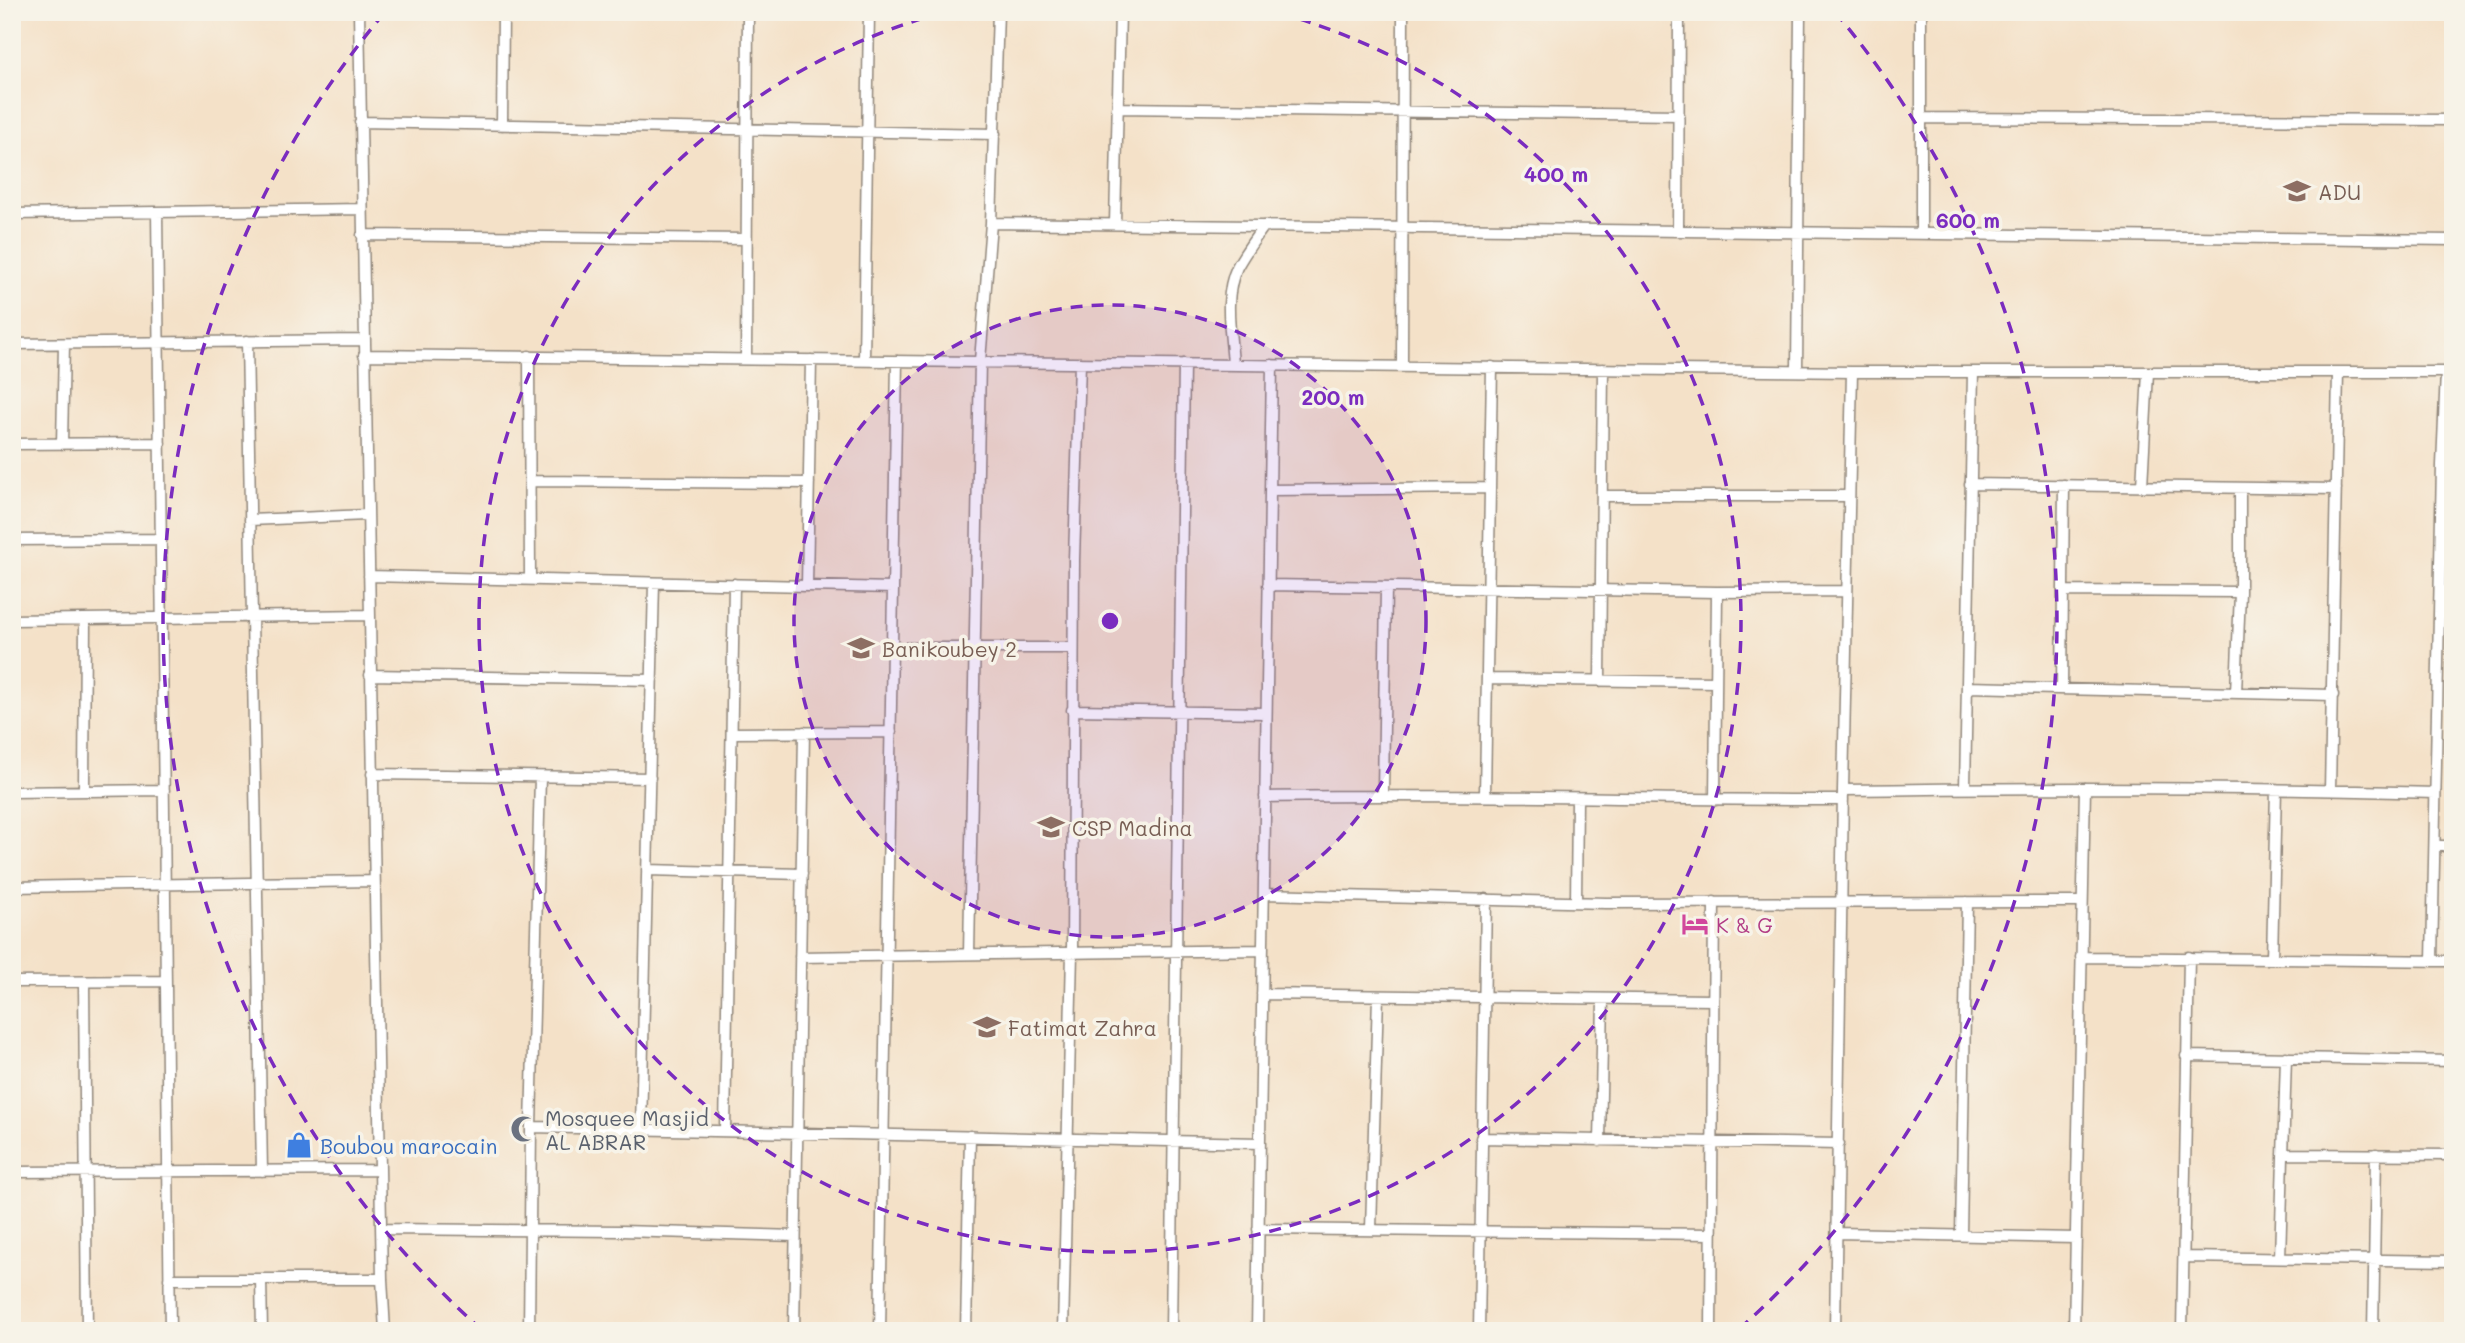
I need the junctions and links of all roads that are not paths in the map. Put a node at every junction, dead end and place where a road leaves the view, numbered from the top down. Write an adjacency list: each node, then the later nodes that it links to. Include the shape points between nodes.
1 (359, 12): 16 (street)
2 (503, 12): 17 (street)
3 (748, 12): 18 (street)
4 (869, 12): 19 (street)
5 (998, 12): 20 (street)
6 (1120, 12): 11 (street)
7 (1403, 12): 12 (street)
8 (1679, 12): 13 (street)
9 (1800, 12): 29 (street)
10 (1921, 12): 14 (street)
11 (1117, 108): 12 (street); 25 (street)
12 (1403, 112): 13 (street); 27 (street)
13 (1679, 116): 28 (street)
14 (1922, 118): 15 (street); 30 (street)
15 (2453, 120)
16 (360, 122): 17 (street); 21 (street)
17 (502, 125): 18 (street)
18 (747, 130): 19 (street); 32 (street)
19 (867, 132): 20 (street); 43 (street)
20 (995, 134): 24 (street)
21 (362, 209): 22 (street); 31 (street)
22 (157, 212): 23 (street); 36 (street)
23 (12, 214)
24 (991, 223): 25 (street); 45 (street)
25 (1115, 223): 26 (street)
26 (1264, 226): 27 (street); 48 (street, via 1231,285)
27 (1402, 227): 28 (street); 50 (street)
28 (1678, 231): 29 (street)
29 (1799, 232): 30 (street); 53 (street)
30 (1921, 234): 33 (street)
31 (362, 235): 32 (street); 34 (street)
32 (746, 239): 41 (street)
33 (2453, 240)
34 (364, 340): 35 (street); 39 (street)
35 (247, 341): 36 (street); 75 (street)
36 (159, 342): 38 (street); 59 (street)
37 (12, 344): 38 (street)
38 (64, 344): 61 (street)
39 (364, 355): 40 (street); 74 (street)
40 (529, 356): 41 (street); 62 (street)
41 (746, 359): 42 (street)
42 (811, 360): 43 (street); 63 (street)
43 (864, 360): 44 (street)
44 (897, 360): 45 (street); 86 (street)
45 (980, 362): 46 (street); 98 (street)
46 (1080, 363): 47 (street); 99 (street)
47 (1184, 364): 48 (street); 110 (street)
48 (1233, 364): 49 (street)
49 (1272, 365): 50 (street); 70 (street)
50 (1402, 366): 51 (street)
51 (1492, 367): 52 (street); 67 (street)
52 (1603, 369): 53 (street); 71 (street)
53 (1797, 371): 54 (street)
54 (1852, 372): 55 (street); 72 (street)
55 (1973, 372): 56 (street); 64 (street)
56 (2148, 372): 57 (street); 66 (street)
57 (2338, 372): 58 (street); 69 (street)
58 (2450, 372): 73 (street)
59 (160, 443): 61 (street); 76 (street)
60 (12, 444): 61 (street)
61 (62, 444)
62 (530, 481): 63 (street); 79 (street)
63 (809, 483): 83 (street)
64 (1970, 484): 65 (street); 105 (street)
65 (2064, 485): 66 (street); 89 (street)
66 (2142, 486): 68 (street)
67 (1490, 488): 70 (street); 85 (street)
68 (2240, 488): 69 (street); 91 (street)
69 (2336, 489): 108 (street)
70 (1270, 490): 82 (street)
71 (1603, 496): 72 (street); 87 (street)
72 (1849, 496): 88 (street)
73 (2447, 506): 125 (street)
74 (367, 515): 75 (street); 78 (street)
75 (250, 520): 93 (street)
76 (161, 539): 77 (street); 94 (street)
77 (12, 540)
78 (369, 576): 79 (street); 92 (street)
79 (530, 578): 80 (street)
80 (654, 583): 81 (street); 102 (street)
81 (734, 584): 83 (street); 114 (street)
82 (1268, 585): 84 (street); 111 (street)
83 (807, 586): 86 (street)
84 (1386, 587): 85 (street); 126 (street)
85 (1488, 587): 87 (street); 101 (street)
86 (893, 588): 97 (street)
87 (1601, 589): 90 (street); 103 (street)
88 (1847, 591): 90 (street); 128 (street)
89 (2063, 591): 91 (street); 106 (street)
90 (1717, 592): 104 (street)
91 (2240, 592): 107 (street)
92 (369, 615): 93 (street); 100 (street)
93 (252, 617): 94 (street); 138 (street)
94 (162, 618): 95 (street); 121 (street)
95 (85, 619): 96 (street); 123 (street)
96 (12, 620)
97 (892, 648): 98 (street); 113 (street)
98 (975, 648): 99 (street); 151 (street)
99 (1073, 648): 109 (street)
100 (370, 675): 102 (street); 115 (street)
101 (1487, 679): 103 (street); 127 (street)
102 (652, 680): 117 (street)
103 (1600, 681): 104 (street)
104 (1716, 682): 131 (street)
105 (1967, 687): 106 (street); 118 (street)
106 (2062, 688): 107 (street)
107 (2236, 693): 108 (street)
108 (2333, 695): 122 (street)
109 (1072, 710): 110 (street); 150 (street)
110 (1179, 711): 111 (street); 149 (street)
111 (1266, 713): 129 (street)
112 (804, 732): 113 (street); 114 (street); 136 (street)
113 (891, 732): 152 (street)
114 (732, 733): 135 (street)
115 (372, 774): 116 (street); 137 (street)
116 (540, 776): 117 (street); 170 (street)
117 (650, 778): 134 (street)
118 (1965, 788): 119 (street); 128 (street)
119 (2085, 788): 120 (street); 146 (street)
120 (2276, 789): 122 (street); 156 (street)
121 (164, 790): 123 (street); 139 (street)
122 (2330, 790): 125 (street)
123 (84, 791): 124 (street)
124 (12, 792)
125 (2435, 793): 132 (street)
126 (1382, 794): 127 (street); 129 (street)
127 (1485, 795): 130 (street)
128 (1843, 795): 131 (street); 147 (street)
129 (1265, 797): 141 (street)
130 (1577, 799): 131 (street); 143 (street)
131 (1714, 800)
132 (2435, 846): 133 (street); 157 (street)
133 (2453, 846)
134 (648, 870): 135 (street); 171 (street)
135 (729, 871): 136 (street); 172 (street)
136 (802, 874): 153 (street)
137 (374, 881): 138 (street); 186 (street)
138 (257, 883): 139 (street); 188 (street)
139 (164, 884): 140 (street); 159 (street)
140 (12, 887)
141 (1264, 894): 142 (street); 148 (street)
142 (1486, 899): 143 (street); 164 (street)
143 (1576, 901): 144 (street)
144 (1714, 902): 147 (street); 166 (street)
145 (1967, 902): 146 (street); 147 (street); 198 (street)
146 (2082, 902): 154 (street)
147 (1842, 904): 182 (street)
148 (1263, 950): 149 (street); 162 (street)
149 (1176, 952): 150 (street); 178 (street)
150 (1072, 953): 151 (street); 177 (street)
151 (969, 954): 152 (street)
152 (887, 956): 153 (street); 174 (street)
153 (800, 957): 173 (street)
154 (2081, 957): 155 (street); 200 (street)
155 (2189, 957): 156 (street); 167 (street)
156 (2272, 958): 157 (street)
157 (2432, 961): 158 (street)
158 (2453, 961)
159 (166, 981): 161 (street); 187 (street)
160 (12, 982): 161 (street)
161 (84, 982): 190 (street)
162 (1262, 994): 163 (street); 181 (street)
163 (1378, 996): 164 (street); 193 (street)
164 (1486, 998): 165 (street); 176 (street)
165 (1603, 1000): 166 (street); 179 (street)
166 (1712, 1000): 180 (street)
167 (2186, 1056): 168 (street); 201 (street)
168 (2286, 1057): 169 (street); 183 (street)
169 (2453, 1061)
170 (531, 1127): 171 (street); 194 (street)
171 (641, 1129): 172 (street)
172 (725, 1131): 173 (street)
173 (797, 1133): 174 (street); 199 (street)
174 (884, 1135): 175 (street); 214 (street)
175 (970, 1136): 177 (street); 215 (street)
176 (1481, 1138): 179 (street); 195 (street)
177 (1067, 1139): 178 (street); 216 (street)
178 (1173, 1141): 181 (street); 217 (street)
179 (1600, 1141): 180 (street)
180 (1711, 1142): 182 (street); 197 (street)
181 (1259, 1143): 191 (street)
182 (1839, 1144): 196 (street)
183 (2283, 1154): 184 (street); 202 (street)
184 (2376, 1154): 185 (street); 203 (street)
185 (2453, 1155)
186 (380, 1170): 188 (street); 192 (street)
187 (168, 1171): 188 (street); 190 (street); 205 (street)
188 (262, 1171)
189 (12, 1172): 190 (street)
190 (85, 1172): 208 (street)
191 (1258, 1228): 193 (street); 218 (street)
192 (381, 1229): 194 (street); 207 (street)
193 (1371, 1229): 195 (street)
194 (530, 1231): 199 (street); 212 (street)
195 (1479, 1233): 197 (street); 219 (street)
196 (1837, 1233): 198 (street); 221 (street)
197 (1711, 1234): 220 (street)
198 (1961, 1235): 200 (street)
199 (795, 1236): 213 (street)
200 (2076, 1237): 222 (street)
201 (2185, 1257): 202 (street); 223 (street)
202 (2280, 1258): 203 (street)
203 (2374, 1259): 204 (street); 224 (street)
204 (2453, 1261)
205 (169, 1279): 206 (street); 209 (street)
206 (261, 1279): 207 (street); 210 (street)
207 (382, 1279): 211 (street)
208 (87, 1331)
209 (170, 1331)
210 (261, 1331)
211 (385, 1331)
212 (529, 1331)
213 (793, 1331)
214 (880, 1331)
215 (966, 1331)
216 (1063, 1331)
217 (1171, 1331)
218 (1256, 1331)
219 (1479, 1331)
220 (1711, 1331)
221 (1835, 1331)
222 (2074, 1331)
223 (2182, 1331)
224 (2373, 1331)

